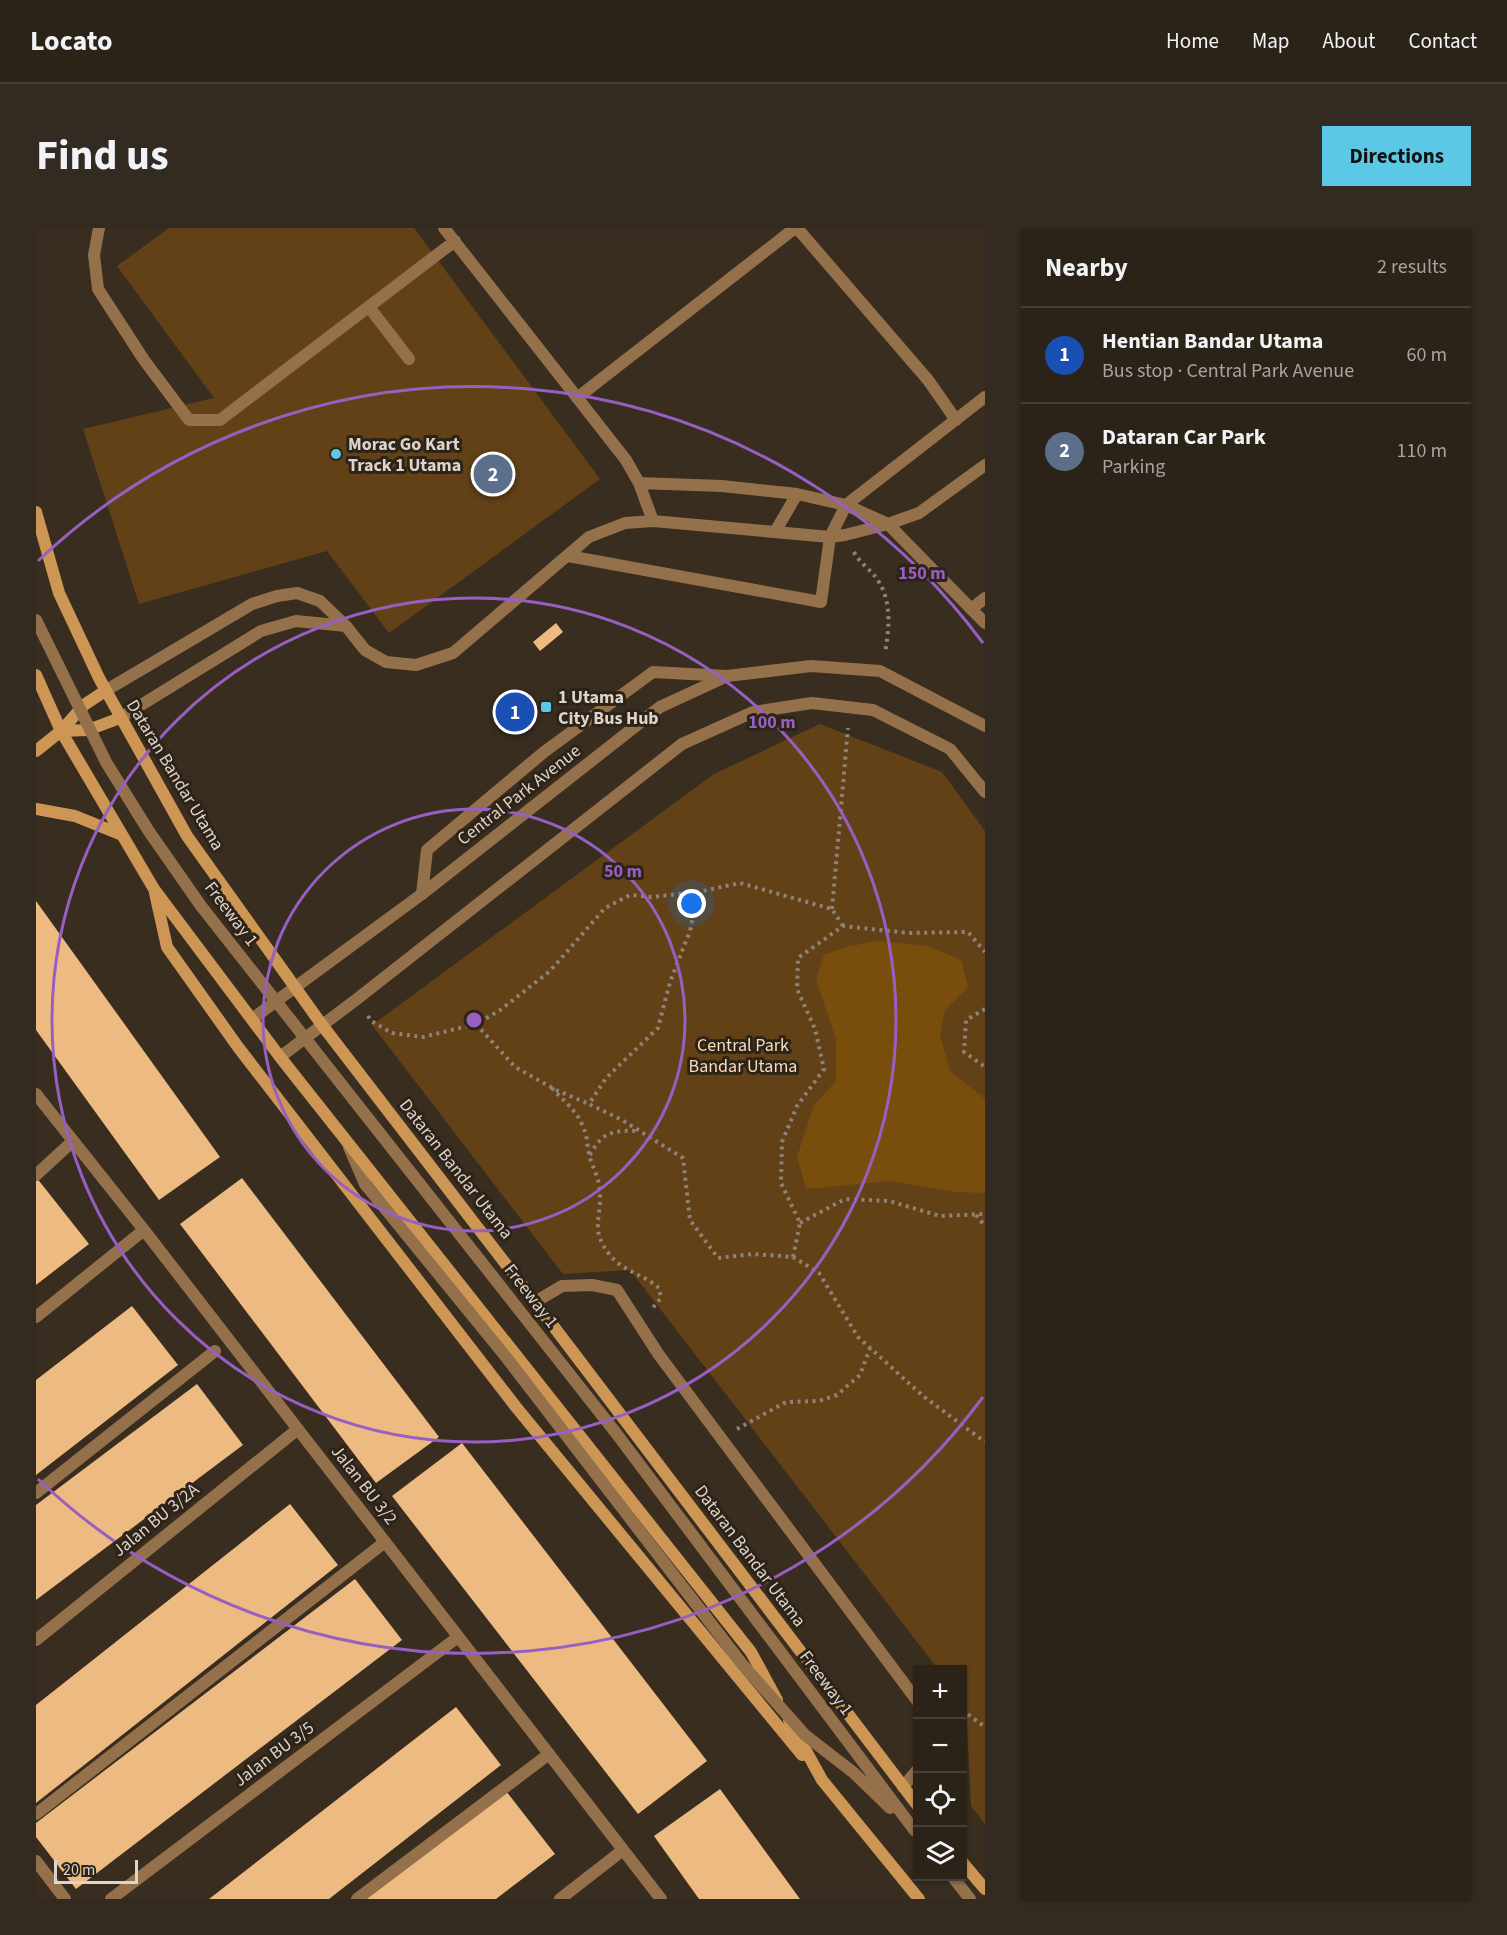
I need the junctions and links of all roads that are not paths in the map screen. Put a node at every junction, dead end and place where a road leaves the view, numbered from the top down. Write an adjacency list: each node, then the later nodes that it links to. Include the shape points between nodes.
1 (99, 228): 5 (street, via 94,255 98,288 189,420 220,420)
2 (444, 228): 4 (street)
3 (796, 228): 7 (street); 9 (street, via 928,380)
4 (455, 241): 5 (street); 7 (street)
5 (369, 307): 6 (street)
6 (409, 359)
7 (577, 398): 11 (street, via 626,460)
8 (985, 398): 9 (street)
9 (956, 420): 13 (street)
10 (985, 465): 16 (street, via 919,513)
11 (639, 483): 12 (street); 15 (street)
12 (797, 494): 13 (street); 17 (street)
13 (846, 505): 16 (street); 18 (street)
14 (36, 512): 27 (main road, Dataran Bandar Utama, via 59,593)
15 (652, 521): 17 (street); 19 (street, via 625,523 589,537)
16 (888, 524): 18 (street); 21 (street)
17 (775, 532): 18 (street)
18 (830, 537): 19 (street, via 821,602)
19 (568, 556): 24 (street, via 453,653 416,665 386,662 365,650)
20 (985, 598): 21 (street)
21 (971, 609): 23 (street)
22 (36, 620): 61 (street, Freeway 1, bridge, via 106,762 201,906 616,1433)
23 (985, 623)
24 (346, 626): 27 (street, via 320,601 297,593 277,596 252,604); 28 (street, via 296,621 261,631)
25 (36, 675): 30 (main road)
26 (727, 676): 29 (street, Central Park Avenue, via 811,666 880,671); 36 (street, Central Park Avenue, via 660,707); 36 (street, via 653,672 544,752 427,850)
27 (105, 691): 28 (main road, Dataran Bandar Utama); 30 (main road, via 84,705)
28 (120, 718): 30 (main road, via 88,730); 37 (main road, Dataran Bandar Utama, via 187,836)
29 (985, 726)
30 (61, 730): 31 (main road); 34 (main road)
31 (36, 751)
32 (985, 792): 39 (street, via 950,749 873,710 812,703 753,712 682,744)
33 (36, 809): 34 (main road, via 75,816)
34 (122, 835): 35 (main road)
35 (154, 889): 38 (main road); 57 (main road, via 167,947 238,1047 516,1407)
36 (423, 894): 37 (street, Central Park Avenue)
37 (294, 988): 38 (street, Central Park Avenue); 39 (main road, Dataran Bandar Utama)
38 (252, 1019): 40 (main road)
39 (322, 1025): 40 (street); 46 (main road, Dataran Bandar Utama)
40 (280, 1057): 42 (main road)
41 (36, 1094): 43 (street, Jalan BU 3/2)
42 (345, 1139): 57 (main road, via 751,1653); 62 (street, bridge, via 366,1184 506,1357 742,1664 805,1735 854,1773)
43 (74, 1141): 44 (street); 45 (street, Jalan BU 3/2)
44 (36, 1175)
45 (144, 1230): 47 (street); 49 (street, Jalan BU 3/2)
46 (535, 1302): 54 (street, via 562,1286 592,1285 617,1290 659,1355); 58 (main road, Dataran Bandar Utama)
47 (36, 1317)
48 (215, 1351): 50 (street)
49 (298, 1429): 51 (street, Jalan BU 3/2); 53 (street, Jalan BU 3/2A)
50 (36, 1493)
51 (385, 1542): 52 (street, Jalan BU 3/2); 60 (street)
52 (458, 1637): 55 (street, Jalan BU 3/2); 69 (street, Jalan BU 3/5)
53 (36, 1640)
54 (913, 1695)
55 (549, 1754): 63 (street, Jalan BU 3/2); 70 (street)
56 (915, 1773): 58 (street)
57 (822, 1780): 73 (main road)
58 (903, 1787): 59 (main road, Dataran Bandar Utama)
59 (913, 1800)
60 (36, 1814)
61 (913, 1828)
62 (913, 1829)
63 (623, 1850): 71 (street); 72 (street, Jalan BU 3/2)
64 (36, 1861): 68 (street)
65 (967, 1867): 67 (main road)
66 (956, 1881): 74 (street)
67 (985, 1889)
68 (65, 1899)
69 (111, 1899)
70 (357, 1899)
71 (560, 1899)
72 (661, 1899)
73 (919, 1899)
74 (970, 1899)

